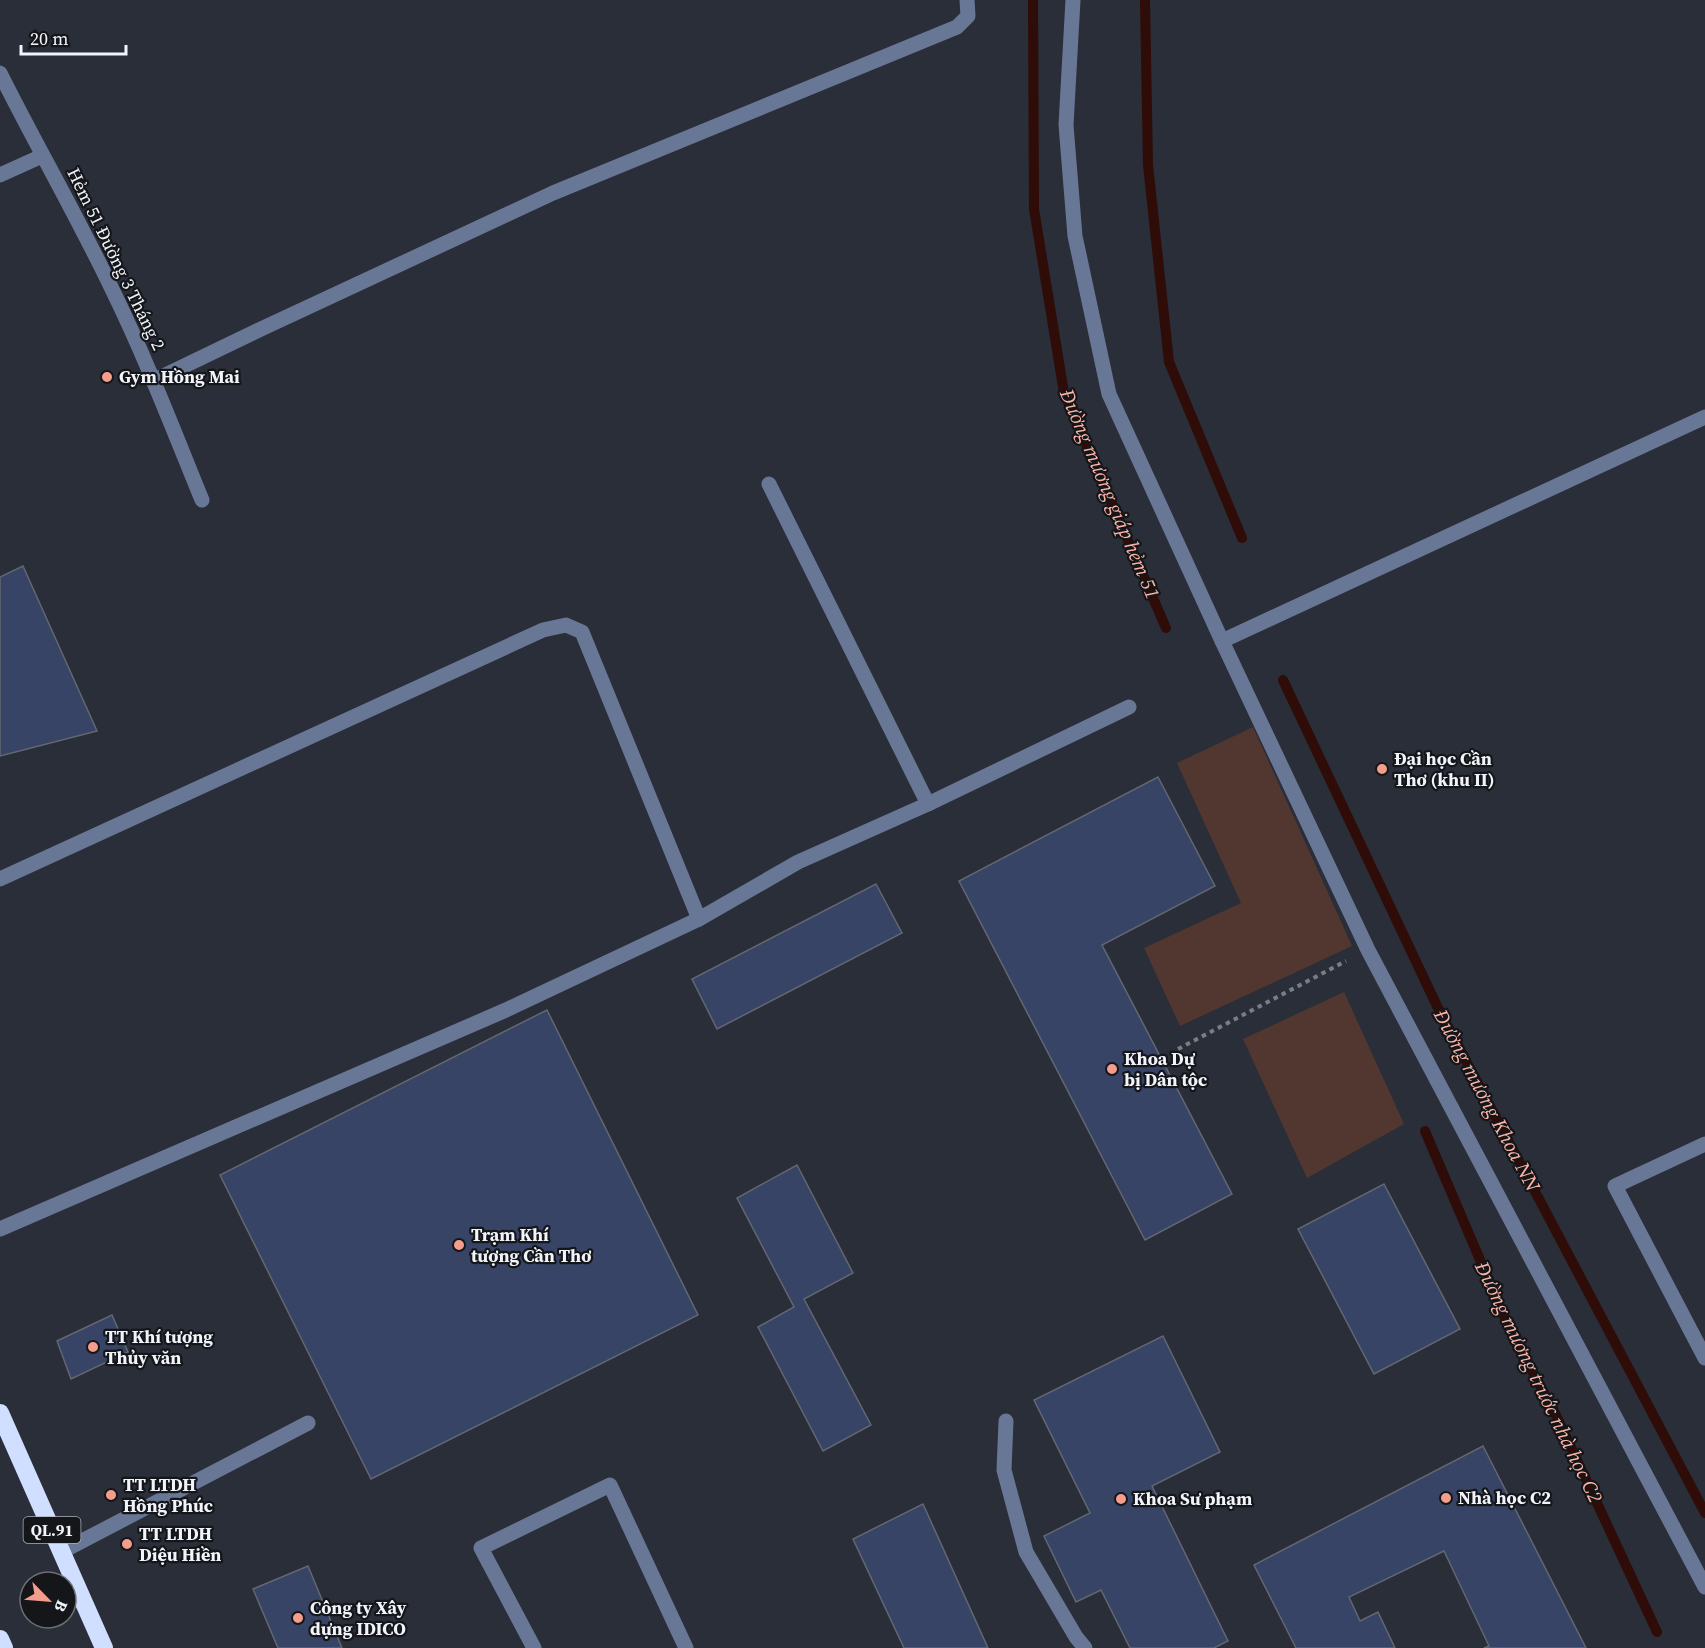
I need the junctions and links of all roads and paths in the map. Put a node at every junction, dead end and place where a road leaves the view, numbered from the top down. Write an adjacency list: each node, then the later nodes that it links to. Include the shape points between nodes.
1 (967, 0): 6 (street, via 968,16 957,27 552,193)
2 (1073, 0): 10 (street, via 1066,125 1075,236 1109,394)
3 (0, 73): 4 (street, Hẻm 51 Đường 3 Tháng 2)
4 (42, 156): 5 (street); 6 (street, Hẻm 51 Đường 3 Tháng 2, via 90,244)
5 (0, 175)
6 (153, 381): 9 (street, Hẻm 51 Đường 3 Tháng 2)
7 (1705, 417): 10 (street)
8 (769, 484): 12 (street)
9 (202, 500)
10 (1222, 641): 15 (street)
11 (1129, 707): 12 (street)
12 (928, 804): 14 (street, via 798,862)
13 (0, 879): 14 (street, via 543,630 566,625 582,632)
14 (699, 919): 18 (street, via 506,1010)
15 (1368, 950): 16 (path); 24 (street)
16 (1178, 1049)
17 (1705, 1144): 19 (street, via 1615,1186)
18 (0, 1229)
19 (1705, 1358)
20 (0, 1413): 23 (highway, QL.91)
21 (1006, 1422): 30 (street, via 1004,1470 1026,1552)
22 (308, 1423): 23 (street)
23 (61, 1552): 27 (highway, QL.91)
24 (1705, 1587)
25 (0, 1639): 26 (highway)
26 (4, 1648)
27 (104, 1648)
28 (534, 1648): 29 (street, via 481,1548 610,1485)
29 (686, 1648)
30 (1085, 1648)

